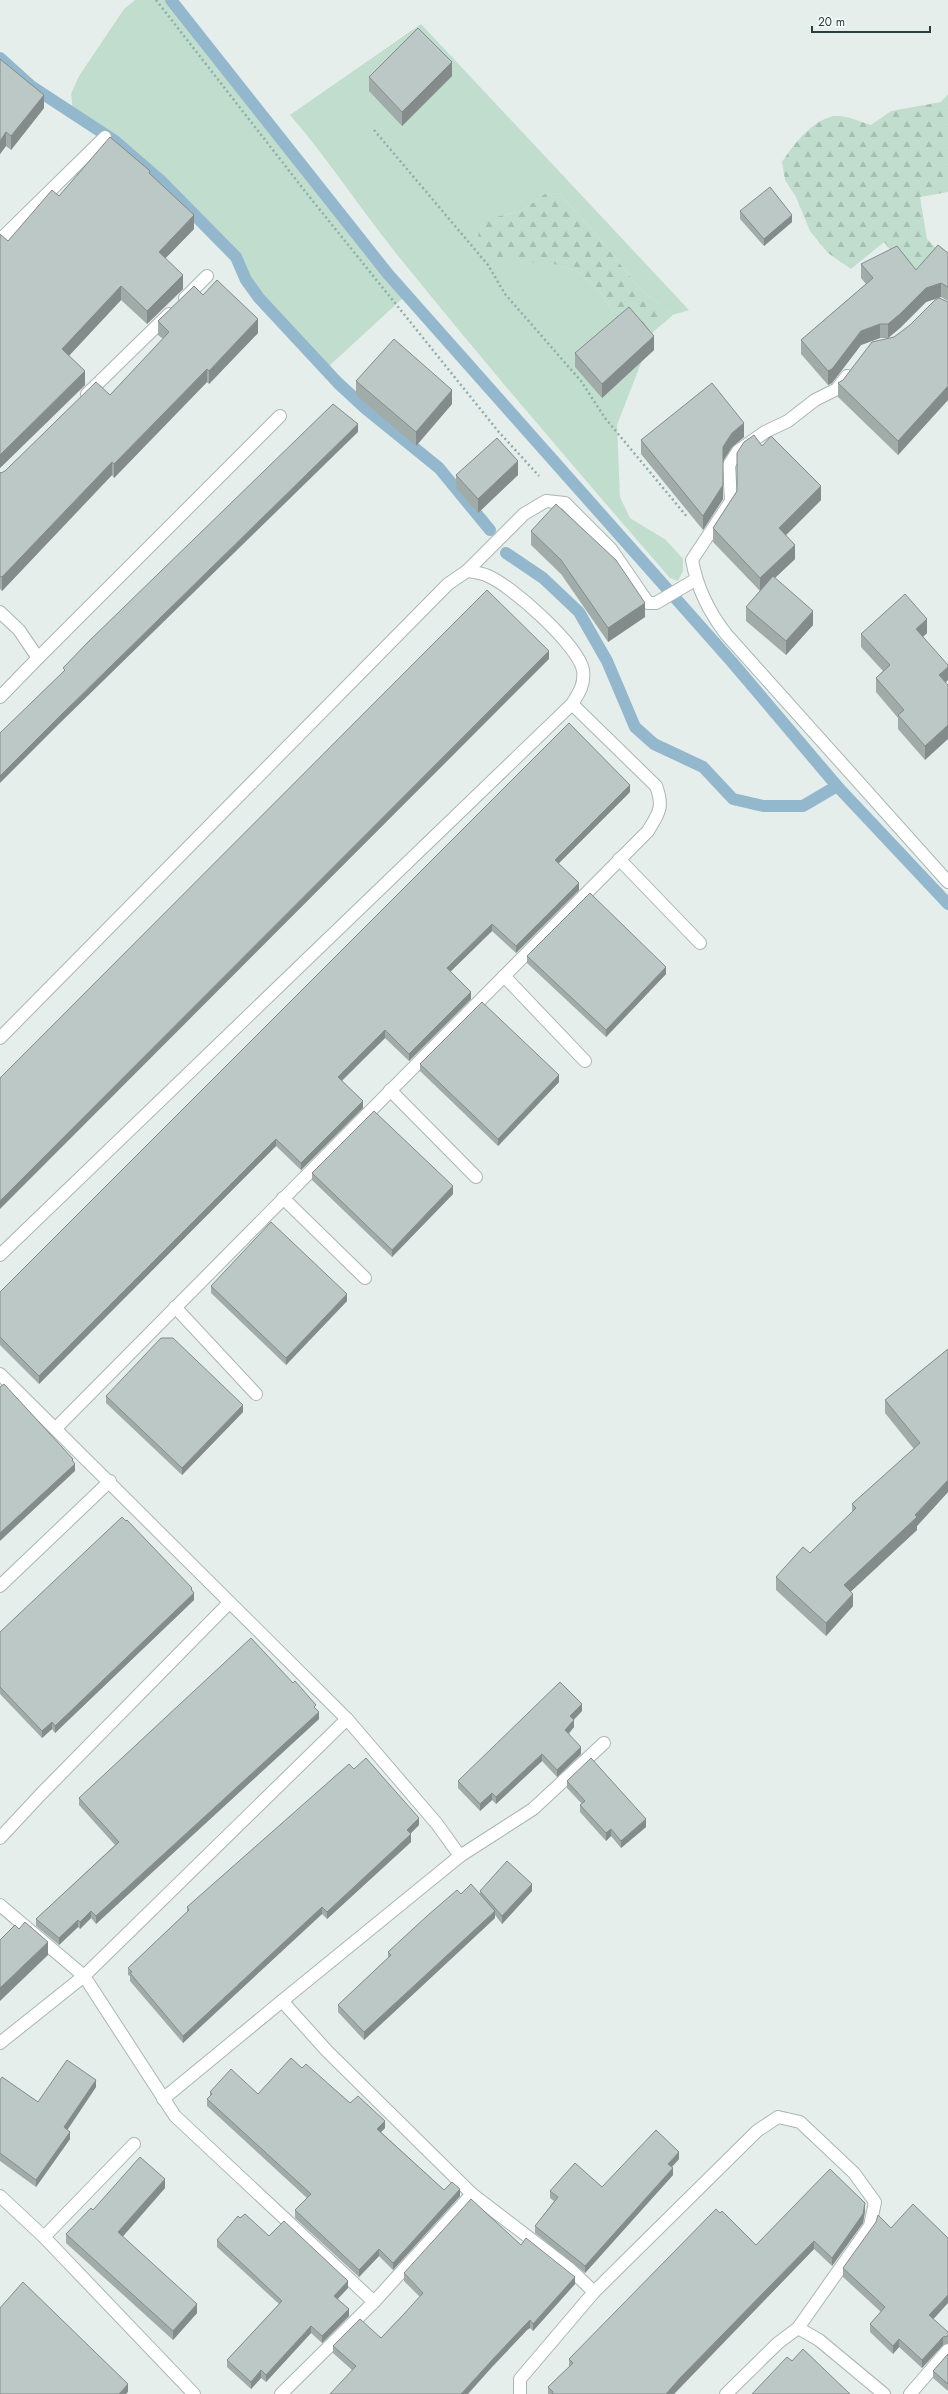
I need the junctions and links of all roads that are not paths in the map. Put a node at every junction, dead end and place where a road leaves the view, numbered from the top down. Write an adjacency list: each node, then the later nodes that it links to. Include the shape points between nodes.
1 (105, 137): 2 (street)
2 (0, 240)
3 (207, 276): 5 (street)
4 (854, 367): 8 (street, via 837,389 814,400 788,421 765,432 738,451 729,465 731,501 692,560)
5 (78, 402)
6 (280, 416): 10 (street)
7 (467, 570): 8 (street, via 524,514 546,501 565,503 587,523 611,549 648,603 656,603); 12 (street, via 488,576 512,591 562,635 583,669 583,687); 17 (street, via 448,584)
8 (692, 582): 14 (street, via 726,634)
9 (0, 612): 10 (street, via 18,630)
10 (38, 658): 11 (street)
11 (0, 697)
12 (572, 704): 13 (street, via 656,786 662,800 659,814 648,832); 22 (street)
13 (619, 859): 15 (street); 16 (street)
14 (948, 882)
15 (700, 943)
16 (504, 976): 18 (street); 19 (street)
17 (0, 1038)
18 (585, 1061)
19 (390, 1090): 20 (street); 21 (street)
20 (476, 1177)
21 (283, 1198): 23 (street); 24 (street)
22 (0, 1255)
23 (365, 1278)
24 (175, 1308): 26 (street); 27 (street)
25 (0, 1374): 27 (street)
26 (256, 1394)
27 (56, 1428): 28 (street)
28 (110, 1481): 29 (street); 30 (street)
29 (0, 1586)
30 (229, 1603): 31 (street); 33 (street)
31 (347, 1719): 34 (street, via 437,1824); 36 (street)
32 (604, 1743): 34 (street, via 533,1809)
33 (0, 1838)
34 (460, 1856): 37 (street)
35 (0, 1905): 36 (street)
36 (84, 1976): 38 (street); 39 (street)
37 (282, 2001): 39 (street); 41 (street, via 327,2051)
38 (0, 2043)
39 (163, 2099): 45 (street, via 175,2116 216,2156)
40 (134, 2144): 43 (street)
41 (472, 2194): 44 (street, via 570,2269); 45 (street)
42 (0, 2196): 43 (street)
43 (44, 2237): 49 (street)
44 (594, 2292): 46 (street, via 757,2131 778,2117 800,2122 854,2173 875,2202 870,2226); 48 (street, via 520,2380)
45 (374, 2302): 50 (street)
46 (798, 2328): 51 (street, via 778,2343); 52 (street, via 819,2340)
47 (948, 2350): 53 (street)
48 (519, 2393)
49 (194, 2394)
50 (281, 2394)
51 (726, 2394)
52 (884, 2394)
53 (910, 2394)

